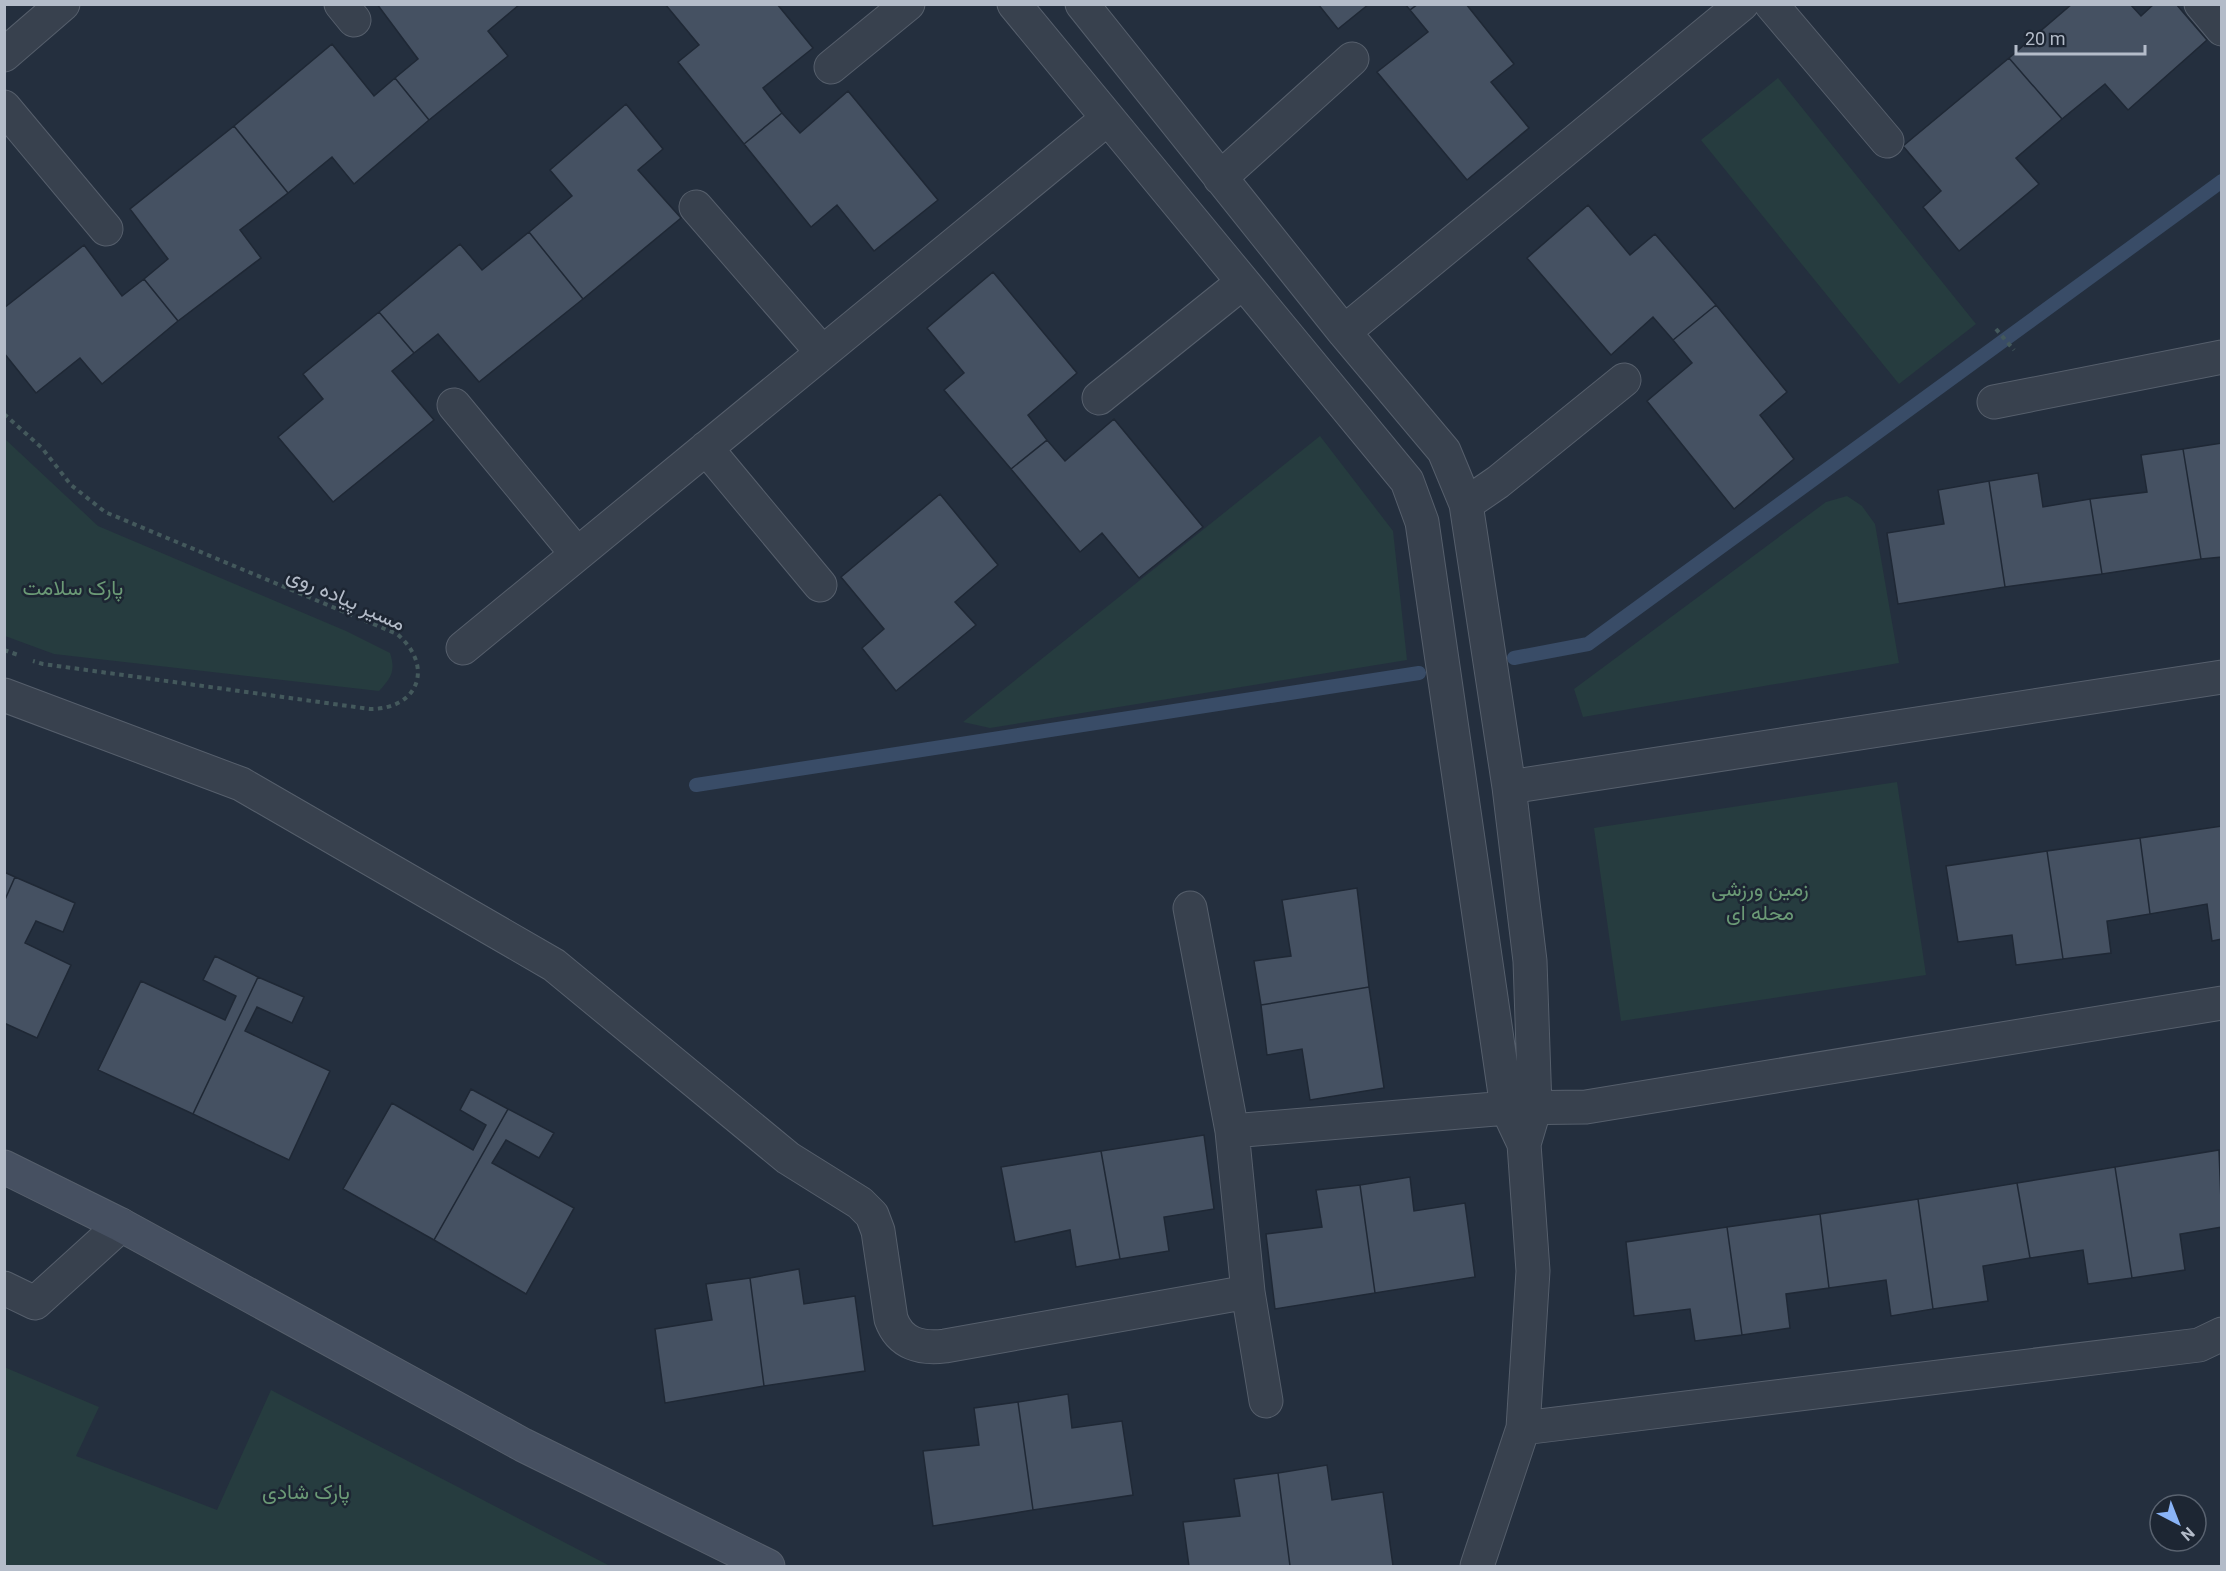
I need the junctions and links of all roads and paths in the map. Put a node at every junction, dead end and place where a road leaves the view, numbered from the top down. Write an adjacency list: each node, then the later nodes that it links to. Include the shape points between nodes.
1 (63, 4): 9 (street)
2 (908, 4): 11 (street)
3 (1014, 4): 13 (street)
4 (1082, 4): 15 (street)
5 (1742, 4): 20 (street)
6 (1772, 4): 14 (street)
7 (2201, 4): 8 (street)
8 (2222, 28)
9 (4, 55)
10 (1352, 60): 15 (street)
11 (831, 67)
12 (4, 107): 17 (street)
13 (1107, 119): 18 (street); 22 (street)
14 (1887, 141)
15 (1220, 178): 20 (street)
16 (696, 207): 22 (street)
17 (106, 229)
18 (1242, 282): 25 (street); 40 (street, via 1407,481 1422,522)
19 (1996, 329): 21 (path)
20 (1344, 332): 30 (street, via 1443,451)
21 (2014, 350)
22 (822, 352): 29 (street)
23 (2222, 357): 26 (street)
24 (1624, 380): 30 (street)
25 (1099, 398)
26 (1994, 402)
27 (454, 405): 31 (street)
28 (4, 414): 34 (path, مسیر پیاده روی, via 42,448 71,485 105,512 397,634 415,652 419,664 418,681 412,691 403,700 382,709)
29 (706, 448): 31 (street); 32 (street)
30 (1466, 504): 37 (street)
31 (577, 554): 33 (street)
32 (820, 585)
33 (463, 648)
34 (43, 664)
35 (2222, 677): 37 (street)
36 (4, 695): 45 (street, via 241,784 554,965 788,1158 860,1203 872,1215 878,1231 891,1319 896,1332 905,1340 930,1348 945,1346)
37 (1509, 787): 40 (street, via 1530,961)
38 (1190, 908): 41 (street)
39 (2222, 1003): 40 (street, via 1586,1107)
40 (1521, 1108): 41 (street); 48 (street, via 1533,1270)
41 (1233, 1131): 45 (street)
42 (4, 1167): 43 (main road)
43 (120, 1225): 44 (street, via 35,1303); 49 (main road, via 523,1445)
44 (4, 1288)
45 (1248, 1292): 47 (street)
46 (2222, 1334): 48 (street, via 2199,1345)
47 (1266, 1401)
48 (1523, 1428): 50 (street)
49 (768, 1566)
50 (1477, 1566)

